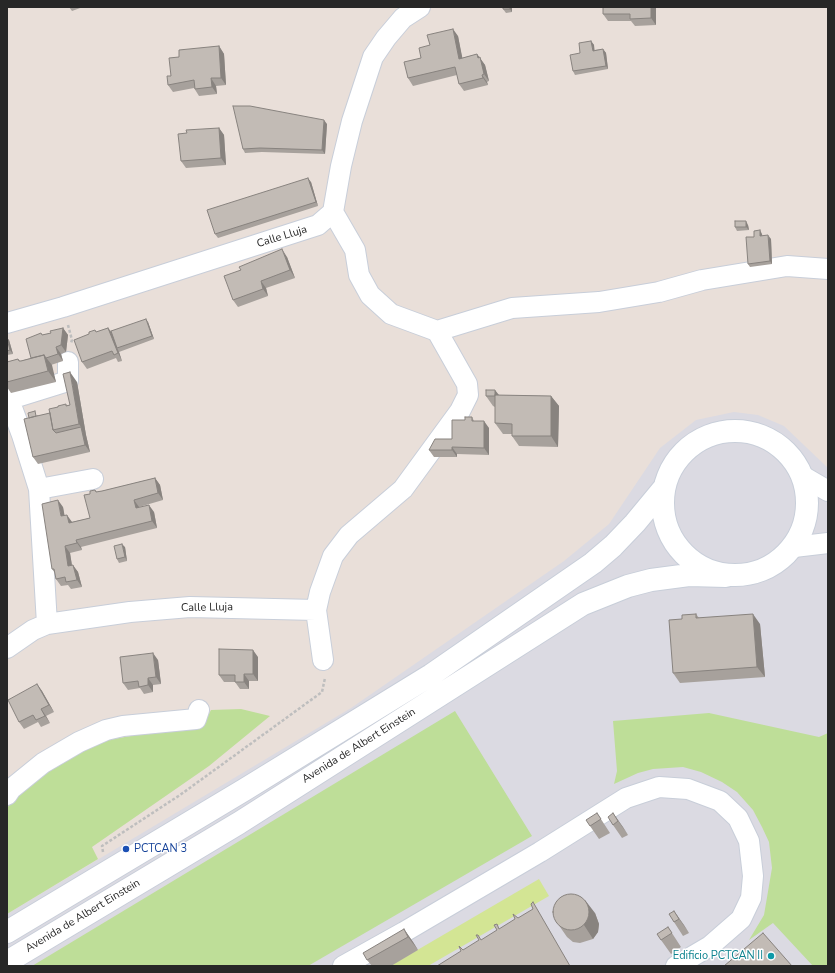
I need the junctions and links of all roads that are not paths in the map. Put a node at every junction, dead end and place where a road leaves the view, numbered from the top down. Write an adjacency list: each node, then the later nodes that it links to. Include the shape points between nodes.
1 (420, 7): 2 (street, via 403,18 373,57 342,159)
2 (333, 212): 4 (street, Calle Lluja, via 318,225); 5 (street, via 355,250 359,275 370,295 391,314)
3 (828, 269): 5 (street, via 787,266 702,280 659,292 599,302 512,308)
4 (7, 323)
5 (438, 331): 16 (street, via 467,384 466,402 403,489 340,546 328,568)
6 (68, 362): 7 (street, via 68,381)
7 (7, 399): 11 (street, via 22,435)
8 (804, 477): 10 (main road, via 790,455 774,441 737,430 721,431 704,437 681,455 670,470); 12 (street); 14 (main road, via 808,491 808,510 804,527)
9 (92, 479): 11 (street)
10 (664, 488): 15 (main road, via 663,509 666,528 676,546 690,560); 22 (main road, Avenida de Albert Einstein, via 624,535 593,563 432,676)
11 (38, 489): 17 (street)
12 (828, 491)
13 (828, 542): 14 (street)
14 (794, 547): 15 (main road, Avenida de Albert Einstein, via 779,561 762,571)
15 (726, 576): 23 (main road, Avenida de Albert Einstein, via 689,575 651,580 583,604 245,818)
16 (316, 610): 17 (street, Calle Lluja, via 190,607 130,612); 19 (street)
17 (47, 624): 18 (street, Calle Lluja, via 33,630)
18 (7, 648)
19 (323, 660)
20 (199, 710): 21 (street, via 196,719 106,730 43,763)
21 (7, 795)
22 (7, 932)
23 (7, 962)
24 (343, 966): 25 (street, via 540,852 626,798 659,787 688,788 720,801 738,818 749,841 754,876 750,898 741,919 710,946)
25 (676, 966)

